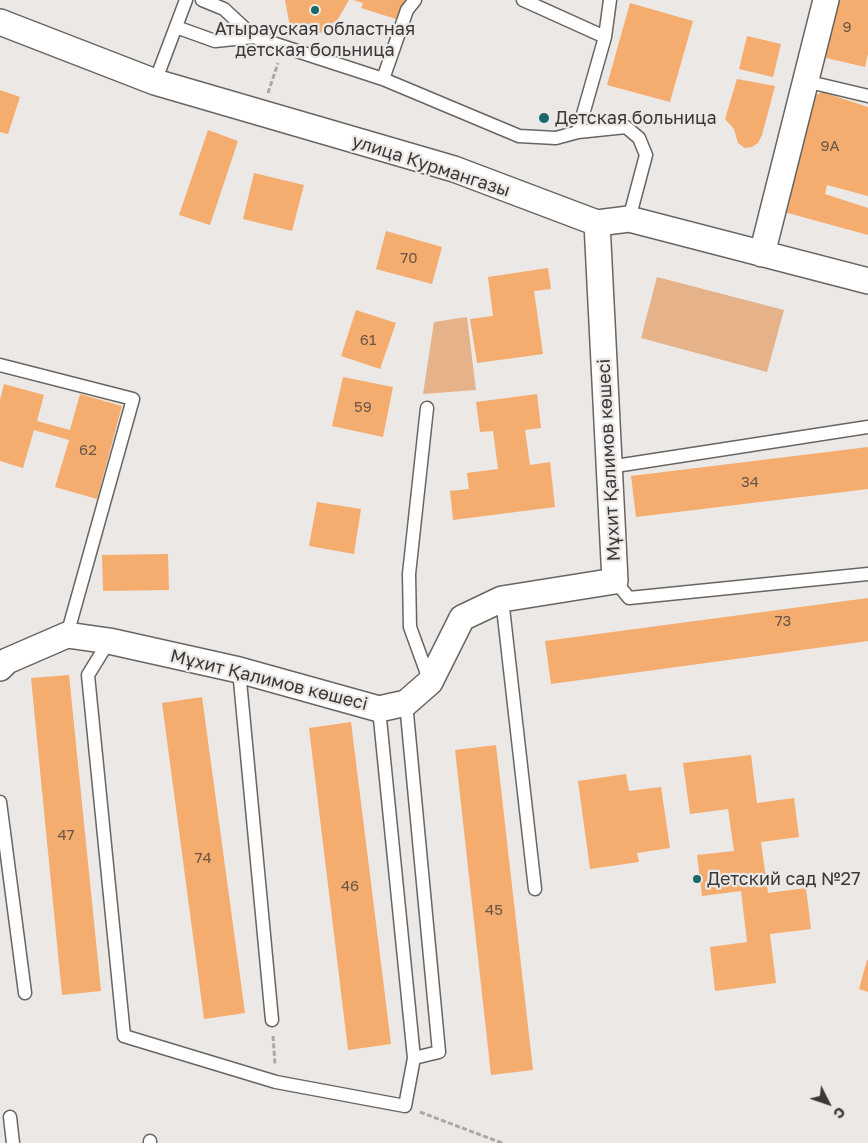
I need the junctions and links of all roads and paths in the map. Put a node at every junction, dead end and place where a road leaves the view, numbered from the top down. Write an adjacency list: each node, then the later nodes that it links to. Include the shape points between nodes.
1 (186, 0): 8 (lane)
2 (202, 0): 10 (lane, via 224,9)
3 (415, 0): 12 (lane, via 407,10)
4 (523, 0): 9 (lane)
5 (610, 0): 9 (lane)
6 (826, 0): 13 (street)
7 (0, 22): 14 (street, улица Курмангазы)
8 (176, 27): 10 (lane, via 215,41); 14 (lane)
9 (605, 37): 17 (lane)
10 (254, 38): 11 (lane)
11 (283, 48): 12 (lane); 16 (path)
12 (383, 78): 17 (lane, via 520,136 556,138)
13 (805, 81): 15 (lane); 20 (street)
14 (155, 82): 16 (street, улица Курмангазы)
15 (868, 96)
16 (261, 115): 19 (street, улица Курмангазы, via 454,169)
17 (578, 132): 18 (lane, via 626,128 639,138 646,155)
18 (629, 219): 19 (street, улица Курмангазы); 20 (street, улица Курмангазы)
19 (597, 223): 25 (street, Мұхит Қалимов көшесі)
20 (762, 254): 21 (street, улица Курмангазы)
21 (868, 281)
22 (0, 366): 29 (lane, via 132,399)
23 (427, 408): 33 (lane, via 408,574 410,627)
24 (868, 427): 25 (lane)
25 (609, 467): 27 (street, Мұхит Қалимов көшесі)
26 (868, 574): 27 (lane, via 629,598)
27 (615, 581): 28 (street, Мұхит Қалимов көшесі)
28 (502, 599): 33 (street, Мұхит Қалимов көшесі, via 462,618); 37 (lane)
29 (67, 635): 30 (street, Мұхит Қалимов көшесі); 31 (street)
30 (109, 641): 32 (street, Мұхит Қалимов көшесі); 41 (lane, via 88,675 124,1036)
31 (0, 668)
32 (239, 670): 35 (street, Мұхит Қалимов көшесі); 39 (lane)
33 (430, 682): 34 (street, Мұхит Қалимов көшесі)
34 (406, 703): 35 (street, Мұхит Қалимов көшесі); 40 (lane, via 439,1052)
35 (379, 708): 40 (lane)
36 (0, 802): 38 (lane)
37 (535, 889)
38 (24, 993)
39 (272, 1020): 41 (path)
40 (414, 1058): 42 (lane)
41 (276, 1082): 42 (lane)
42 (405, 1106): 45 (path)
43 (10, 1117): 44 (lane)
44 (13, 1143)
45 (502, 1143)

